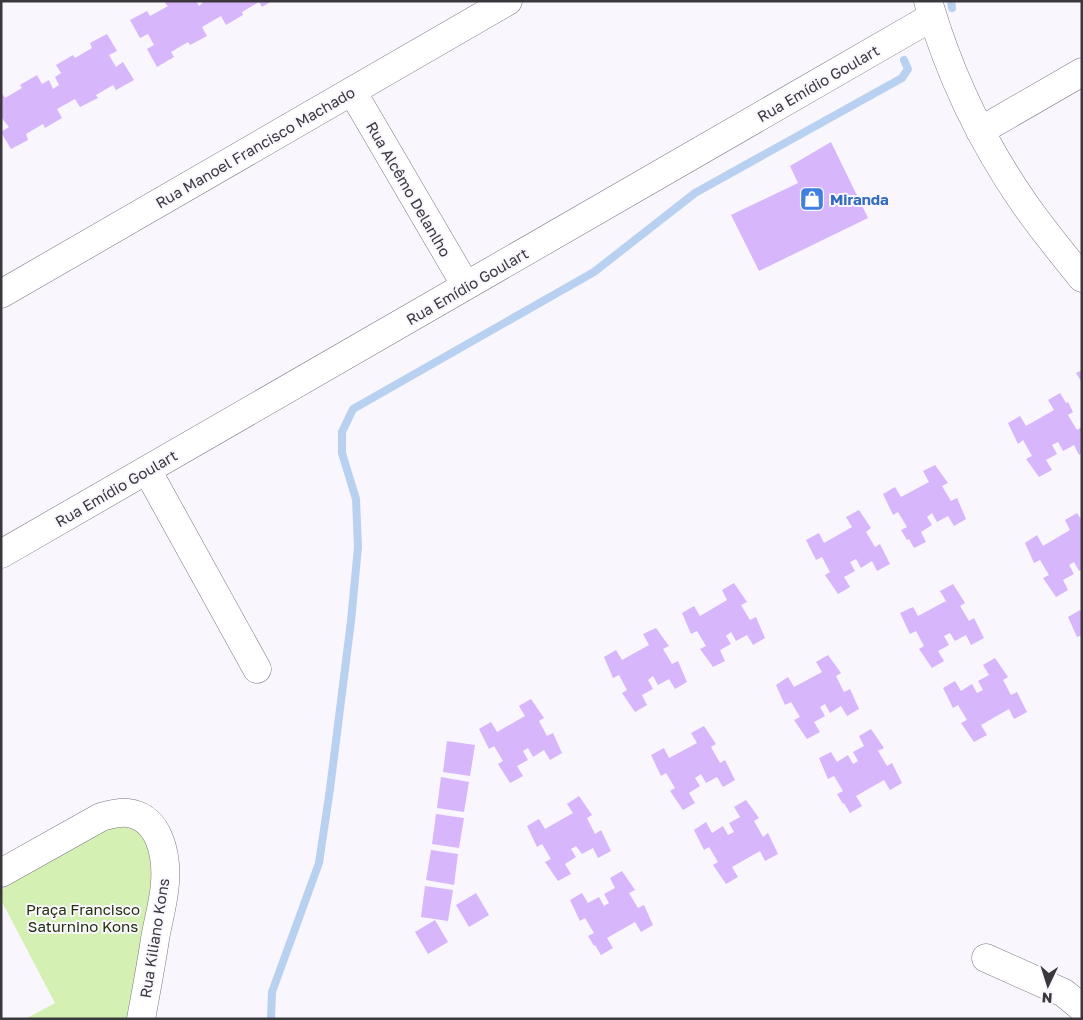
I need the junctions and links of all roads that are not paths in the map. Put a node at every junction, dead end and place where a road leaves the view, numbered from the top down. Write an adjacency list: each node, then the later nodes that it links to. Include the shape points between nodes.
1 (508, 1): 4 (street, Rua Manoel Francisco Machado)
2 (930, 9): 5 (street, via 960,92); 7 (street, Rua Emídio Goulart)
3 (1082, 72): 5 (street)
4 (352, 91): 7 (street, Rua Alcêmo Delanlho); 8 (street, Rua Manoel Francisco Machado)
5 (980, 131): 6 (street, via 1023,202)
6 (1082, 278)
7 (466, 286): 9 (street, Rua Emídio Goulart)
8 (1, 294)
9 (147, 470): 10 (street, Rua Emídio Goulart); 11 (street)
10 (1, 554)
11 (257, 670)
12 (1, 873): 15 (street, Rua Kiliano Kons, via 100,817 129,813 154,828 164,858 165,883)
13 (986, 958): 14 (street, via 1064,993)
14 (1082, 1008)
15 (141, 1019)

